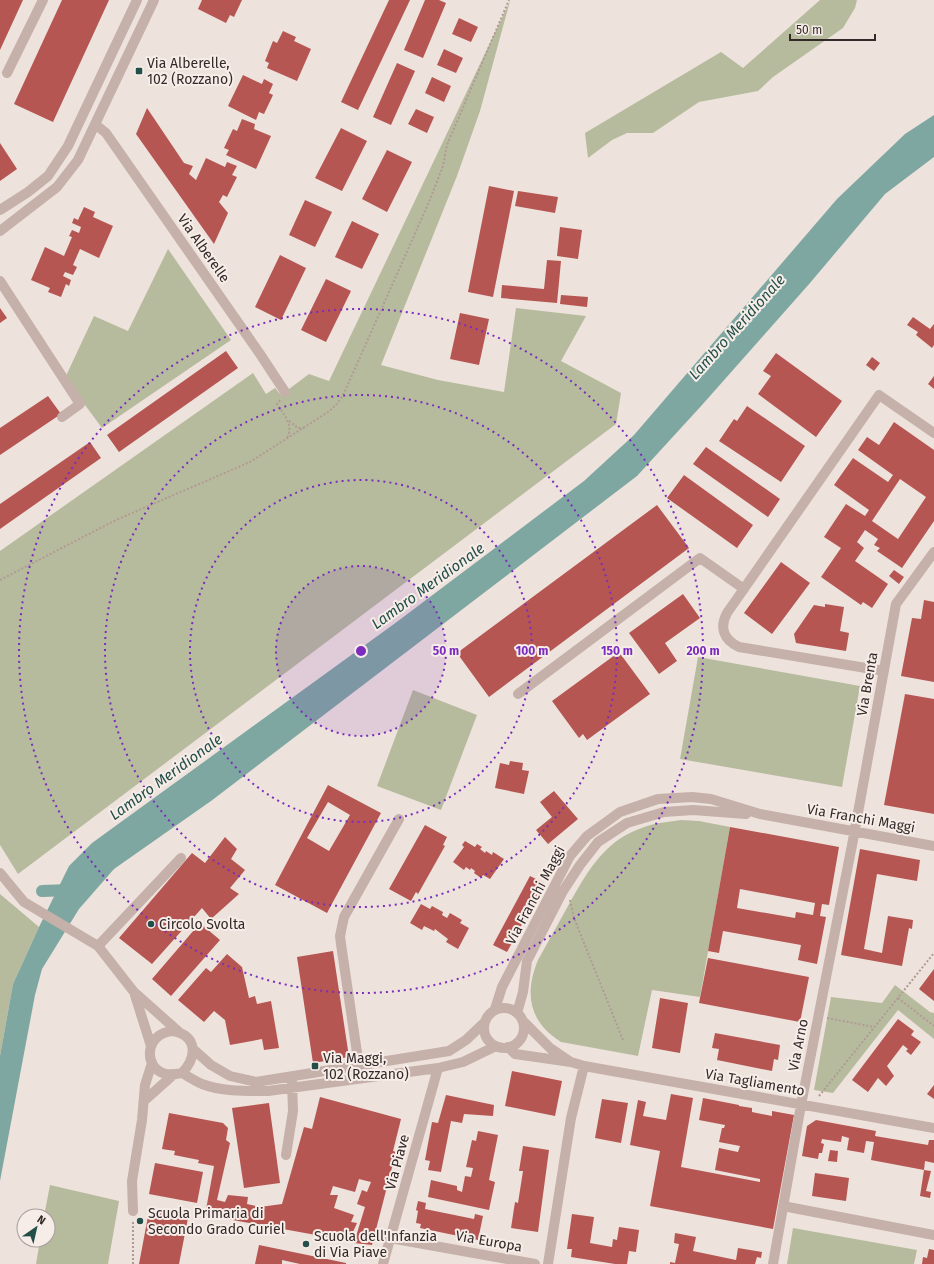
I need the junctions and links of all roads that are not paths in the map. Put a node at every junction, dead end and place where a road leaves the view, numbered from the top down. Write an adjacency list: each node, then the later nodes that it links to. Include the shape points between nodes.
1 (43, 0): 4 (street)
2 (137, 0): 6 (street, via 68,146 48,176)
3 (154, 0): 5 (street)
4 (7, 73)
5 (95, 124): 7 (street, via 78,160 57,187); 9 (street, Via Alberelle, via 106,133 134,172)
6 (0, 210)
7 (0, 231)
8 (0, 281): 10 (street, via 80,404)
9 (285, 392)
10 (62, 417)
11 (934, 433): 13 (street, via 879,395)
12 (934, 552): 14 (street, Via Brenta, via 896,604)
13 (744, 589): 14 (street, via 723,620 723,629 731,643 739,647); 15 (street, via 700,558)
14 (884, 671): 18 (street, Via Brenta)
15 (518, 694)
16 (760, 814): 18 (street, Via Franchi Maggi); 24 (street, Via Franchi Maggi, via 711,799 692,797 658,800 620,812 586,836 570,856 502,987); 25 (street, Via Franchi Maggi, via 693,810 664,812 627,823 598,842 563,891 527,961)
17 (399, 819): 34 (street, via 341,926 341,944)
18 (854, 831): 19 (street, Via Franchi Maggi); 42 (street, Via Arno, via 818,1016)
19 (934, 846)
20 (181, 858): 22 (street)
21 (0, 873): 22 (street, via 24,902)
22 (98, 946): 23 (street)
23 (134, 992): 27 (street); 28 (street)
24 (495, 1009): 25 (street, via 506,1008); 26 (street)
25 (520, 1017): 30 (street, via 524,1031 515,1044); 32 (street, Via Tagliamento, via 550,1048)
26 (484, 1023): 29 (street, via 488,1039); 34 (street, via 450,1051)
27 (179, 1032): 28 (street, via 162,1033 155,1038); 31 (street, via 188,1039)
28 (151, 1046): 33 (street)
29 (496, 1046): 30 (street); 36 (street, via 463,1062)
30 (508, 1047): 32 (street, Via Tagliamento, via 515,1054)
31 (193, 1049): 37 (street, via 190,1065); 38 (street, via 230,1076 256,1082)
32 (571, 1062): 35 (street, Via Tagliamento)
33 (152, 1063): 37 (street, via 162,1073); 41 (street)
34 (359, 1066): 38 (street); 39 (street)
35 (584, 1066): 42 (street, Via Tagliamento); 51 (street, via 572,1118)
36 (438, 1068): 39 (street); 48 (street, Via Piave)
37 (178, 1074): 40 (street, via 202,1084 241,1091); 41 (street)
38 (292, 1077): 40 (street)
39 (361, 1078): 40 (street)
40 (293, 1088): 44 (street, via 293,1111)
41 (145, 1100): 46 (street, via 132,1181)
42 (806, 1106): 43 (street, Via Tagliamento); 45 (street, Via Arno)
43 (934, 1128)
44 (286, 1155)
45 (783, 1206): 47 (street); 52 (street, Via Arno)
46 (133, 1211)
47 (934, 1235)
48 (390, 1238): 49 (street, Via Piave); 50 (street, Via Europa)
49 (383, 1264)
50 (535, 1264)
51 (548, 1264)
52 (772, 1264)

